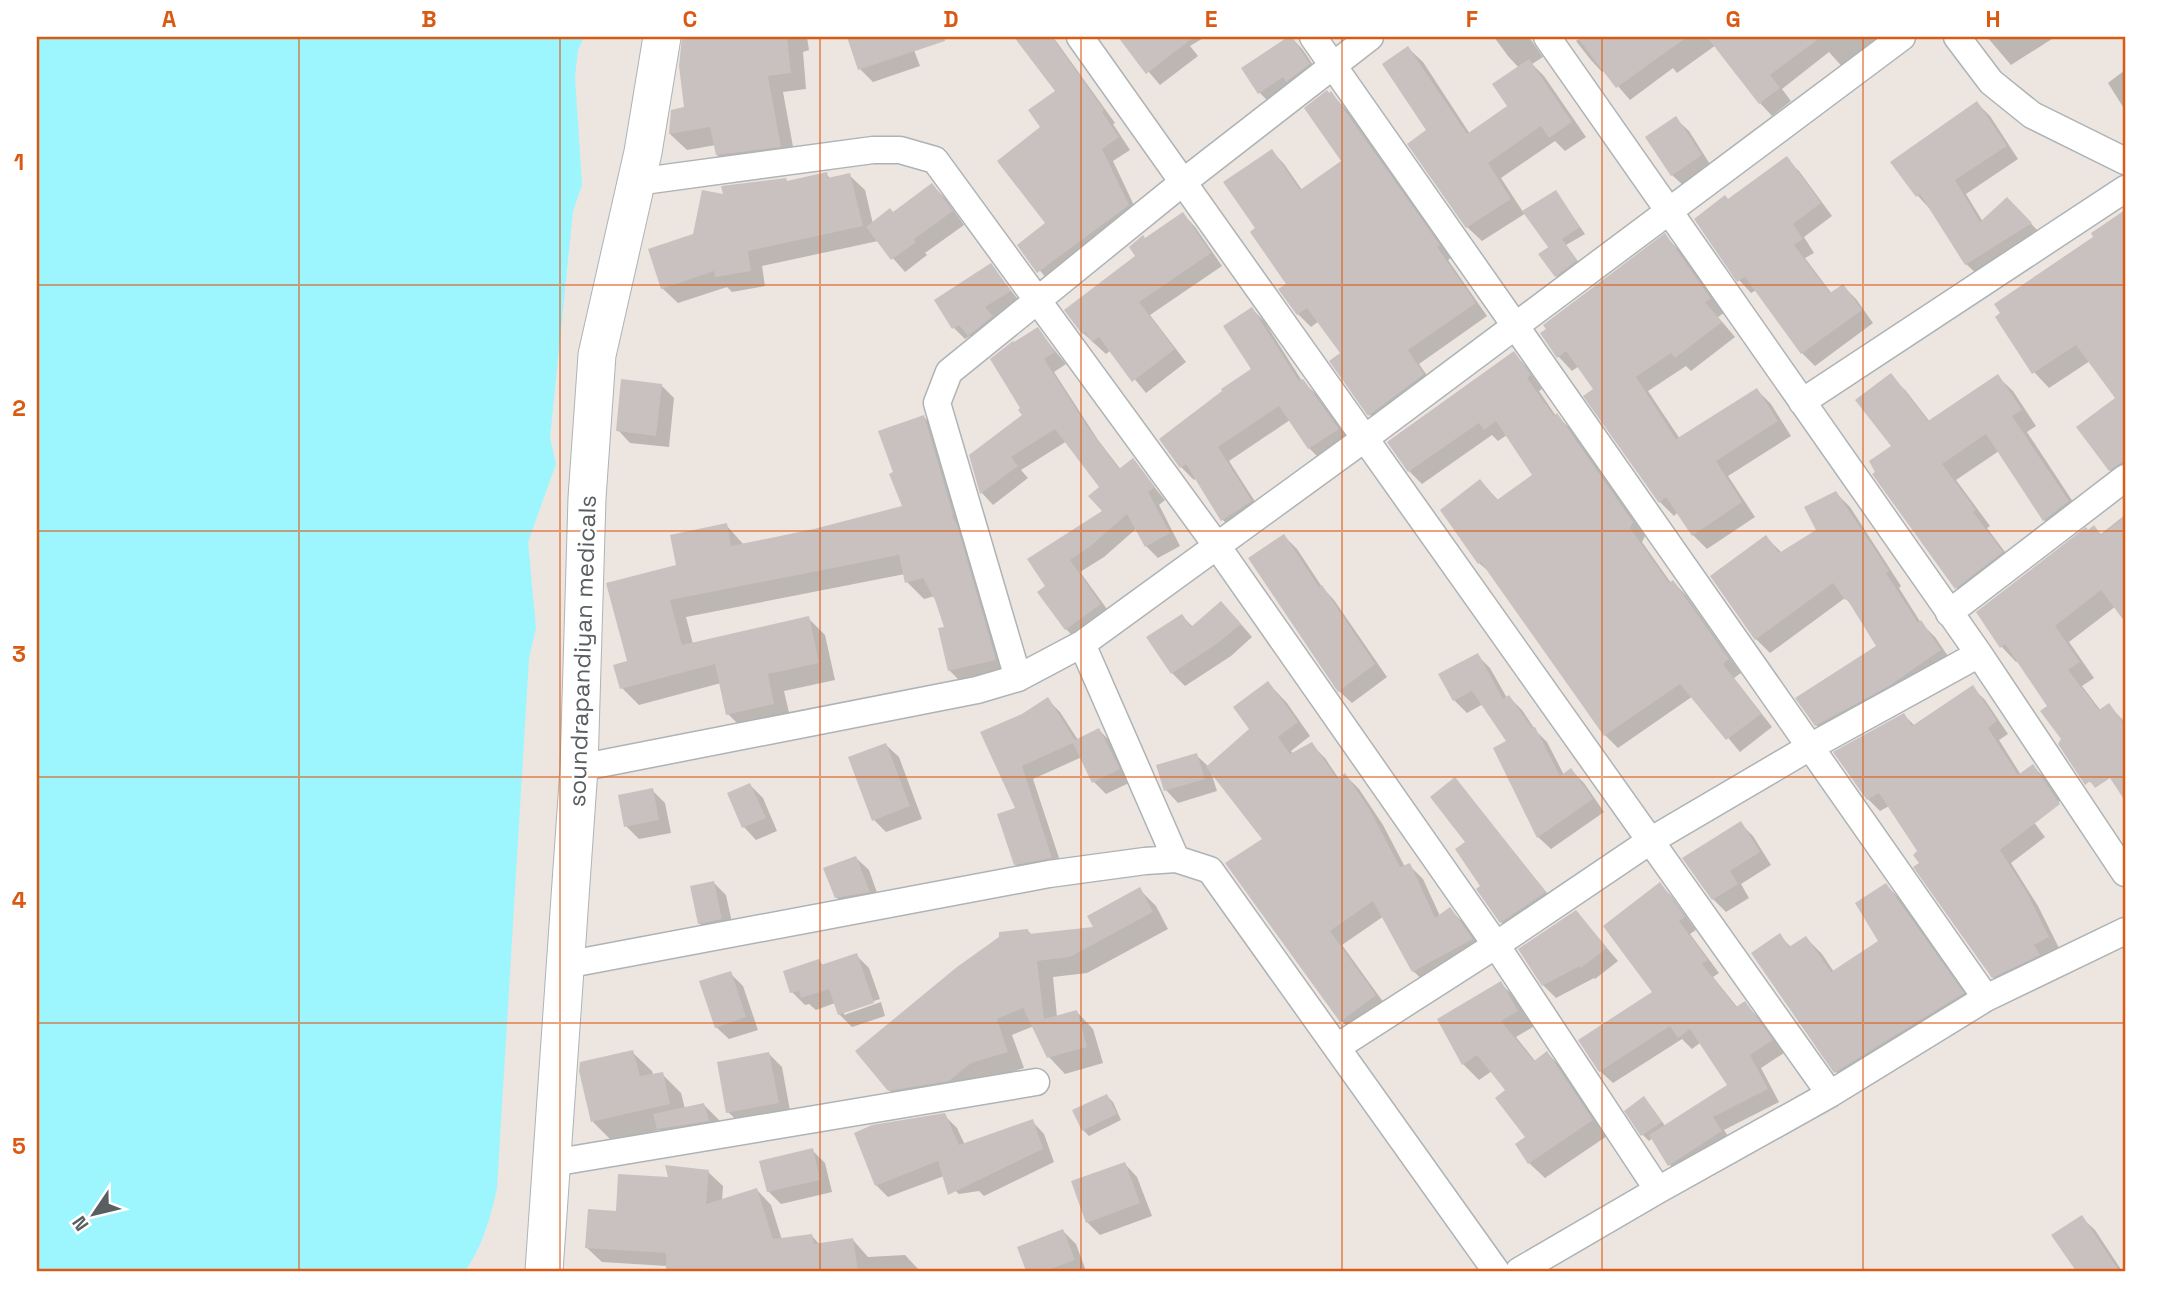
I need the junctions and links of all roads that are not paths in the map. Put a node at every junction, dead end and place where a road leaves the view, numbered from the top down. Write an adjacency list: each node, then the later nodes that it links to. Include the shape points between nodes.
1 (662, 37): 10 (main road, soundrapandiyan medicals)
2 (1080, 37): 11 (street)
3 (1313, 37): 8 (street)
4 (1370, 37): 8 (street)
5 (1547, 37): 13 (street)
6 (1900, 37): 13 (street)
7 (1957, 37): 9 (street, via 1991,82 2032,115)
8 (1333, 65): 11 (street); 15 (street)
9 (2125, 160)
10 (636, 182): 14 (street, via 873,150 900,150 935,160); 25 (main road, soundrapandiyan medicals, via 597,355 587,498)
11 (1182, 183): 14 (street); 17 (street)
12 (2125, 188): 16 (street)
13 (1668, 211): 15 (street); 16 (street)
14 (1038, 302): 19 (street); 23 (street, via 949,372 937,403)
15 (1515, 326): 17 (street); 24 (street)
16 (1802, 402): 20 (street)
17 (1364, 439): 19 (street); 26 (street)
18 (2125, 478): 20 (street)
19 (1217, 546): 21 (street); 30 (street)
20 (1949, 613): 22 (street)
21 (1082, 644): 23 (street); 27 (street)
22 (1979, 654): 24 (street); 28 (street)
23 (1018, 678): 25 (street, via 977,691)
24 (1810, 747): 26 (street); 32 (street)
25 (579, 768): 31 (main road, soundrapandiyan medicals)
26 (1650, 841): 30 (street); 35 (street)
27 (1176, 859): 31 (street, via 1049,874); 33 (street, via 1210,870)
28 (2125, 873)
29 (2125, 931): 32 (street)
30 (1496, 945): 33 (street); 37 (street)
31 (565, 965): 36 (main road, soundrapandiyan medicals)
32 (1986, 998): 35 (street)
33 (1337, 1047): 39 (street)
34 (1036, 1082): 36 (street)
35 (1830, 1094): 37 (street)
36 (552, 1163): 38 (main road, soundrapandiyan medicals)
37 (1658, 1190): 40 (street)
38 (544, 1271)
39 (1496, 1271)
40 (1519, 1271)

